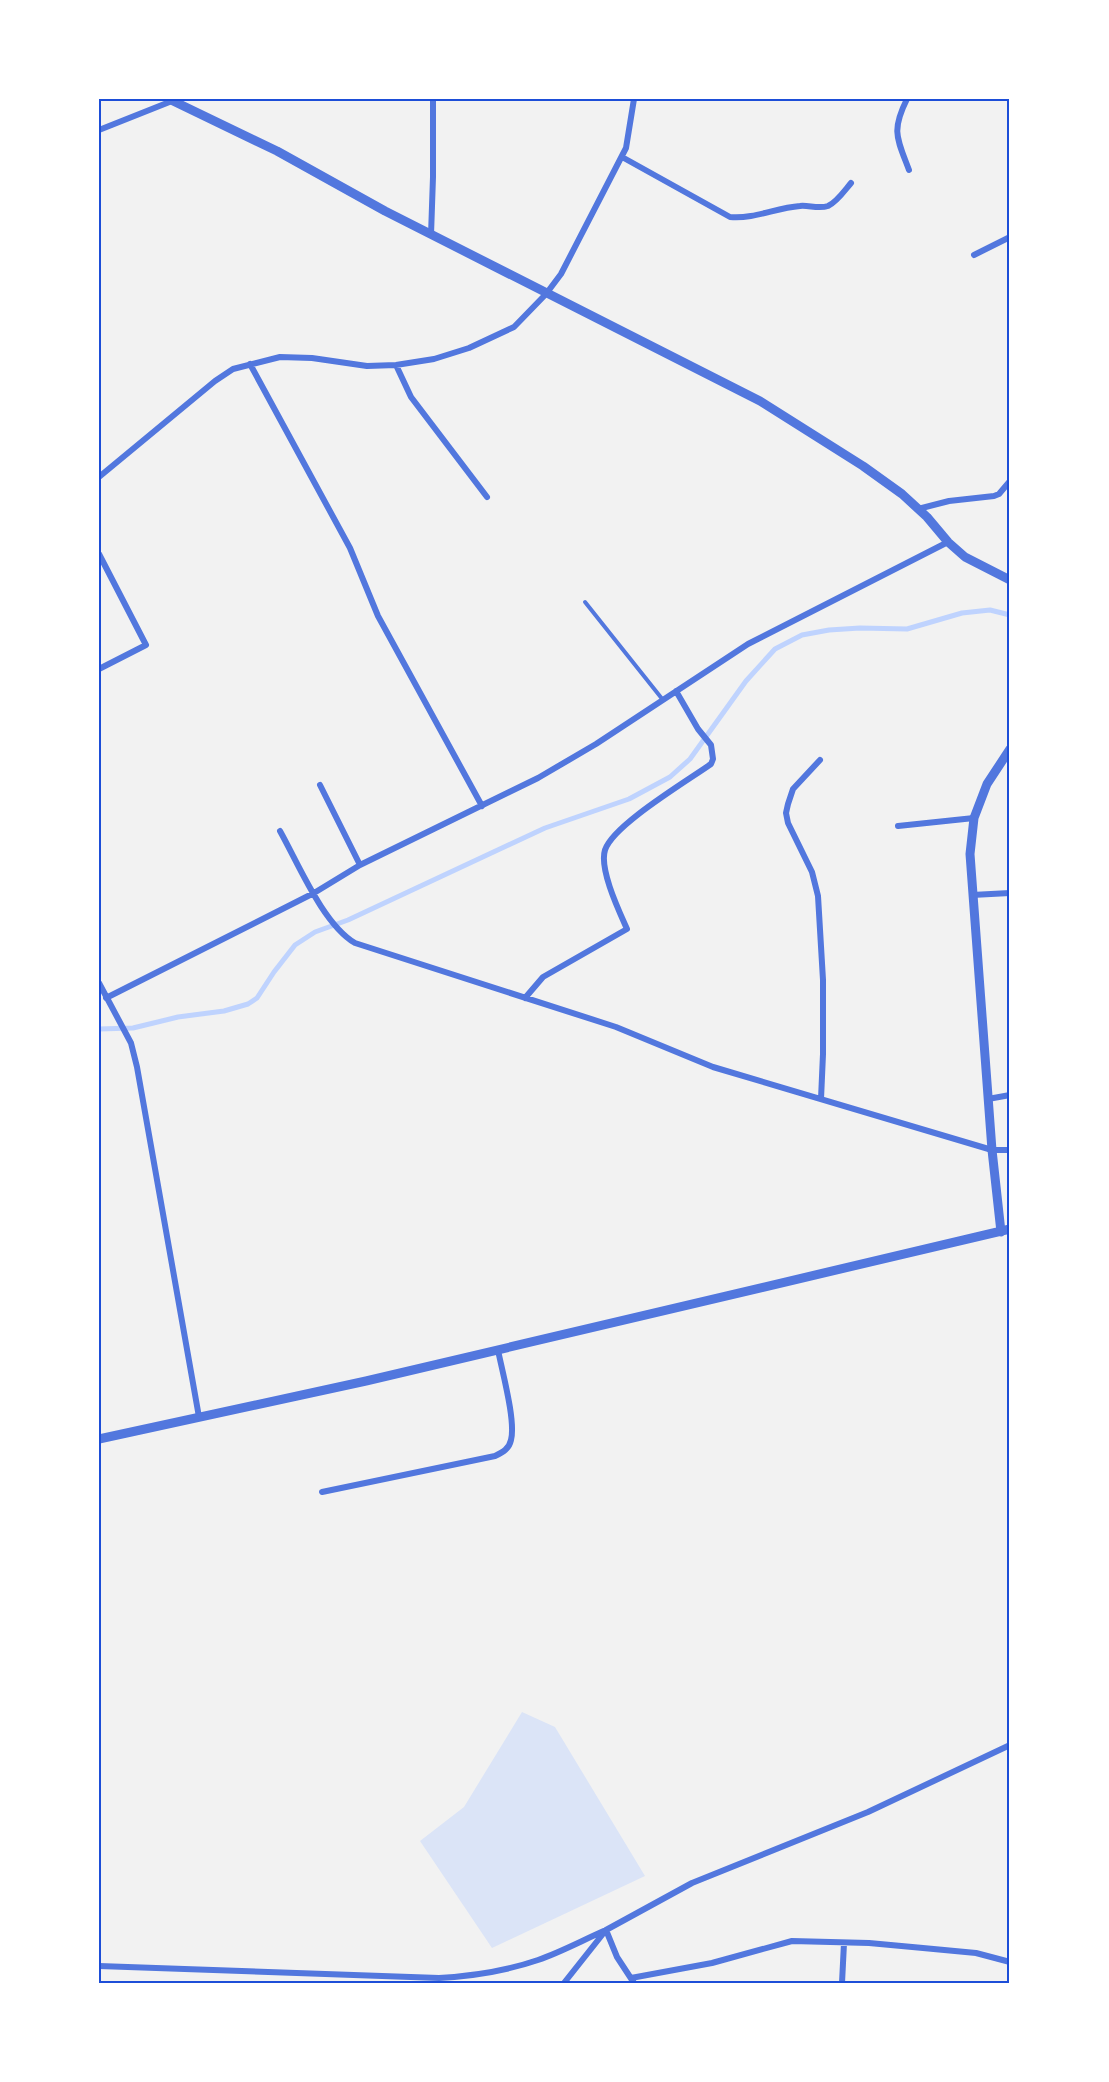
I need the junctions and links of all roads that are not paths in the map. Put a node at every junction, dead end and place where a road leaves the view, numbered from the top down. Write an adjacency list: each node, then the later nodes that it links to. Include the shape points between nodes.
1 (433, 99): 9 (street)
2 (634, 99): 6 (street)
3 (907, 99): 7 (street, via 896,129)
4 (172, 100): 5 (street); 9 (street, via 277,151)
5 (99, 130)
6 (622, 157): 8 (street, via 730,217 828,206); 12 (street, via 561,274)
7 (909, 170)
8 (851, 183)
9 (431, 235): 12 (street)
10 (1010, 237): 11 (street)
11 (974, 255)
12 (546, 294): 14 (street, via 514,327 434,359); 18 (street, via 760,401 863,466)
13 (250, 364): 14 (street, via 280,357); 15 (street, via 232,369 215,381); 29 (street, via 350,548 378,616)
14 (396, 365): 17 (street, via 411,397)
15 (99, 477)
16 (1010, 481): 18 (street, via 999,494)
17 (487, 497)
18 (918, 509): 19 (street)
19 (948, 542): 21 (street, via 965,557); 24 (street, via 748,644)
20 (99, 554): 23 (street, via 146,645)
21 (1010, 580)
22 (585, 602): 25 (lane)
23 (99, 669)
24 (676, 691): 25 (street); 39 (street, via 711,745 711,764 632,819 605,850 604,868 627,929 543,977)
25 (663, 700): 29 (street, via 538,778)
26 (1010, 749): 30 (street, via 987,784)
27 (820, 760): 41 (street, via 793,789 786,813 812,872 818,896 823,980)
28 (320, 785): 33 (street)
29 (482, 806): 33 (street)
30 (974, 818): 31 (street); 36 (street, via 970,854)
31 (898, 826)
32 (280, 831): 34 (street)
33 (360, 865): 34 (street)
34 (314, 893): 38 (street); 39 (street, via 327,917 355,943)
35 (1010, 893): 36 (street)
36 (972, 895): 42 (street)
37 (99, 983): 38 (street)
38 (106, 998): 47 (street, via 131,1043 142,1090)
39 (525, 998): 41 (street, via 616,1027 713,1067)
40 (1010, 1095): 42 (street)
41 (821, 1099): 43 (street)
42 (988, 1099): 43 (street)
43 (992, 1150): 44 (street); 45 (street)
44 (1010, 1150)
45 (1005, 1230): 46 (street)
46 (498, 1350): 47 (street); 49 (street, via 512,1425 506,1451)
47 (199, 1417): 48 (street)
48 (99, 1439)
49 (322, 1492)
50 (1010, 1745): 51 (street, via 868,1812 692,1883)
51 (606, 1930): 54 (street, via 538,1960 476,1975 439,1978); 55 (street, via 617,1958); 56 (street)
52 (844, 1943): 53 (street, via 976,1953); 55 (street, via 792,1941); 57 (street)
53 (1010, 1962)
54 (99, 1966)
55 (632, 1980)
56 (564, 1983)
57 (842, 1983)

